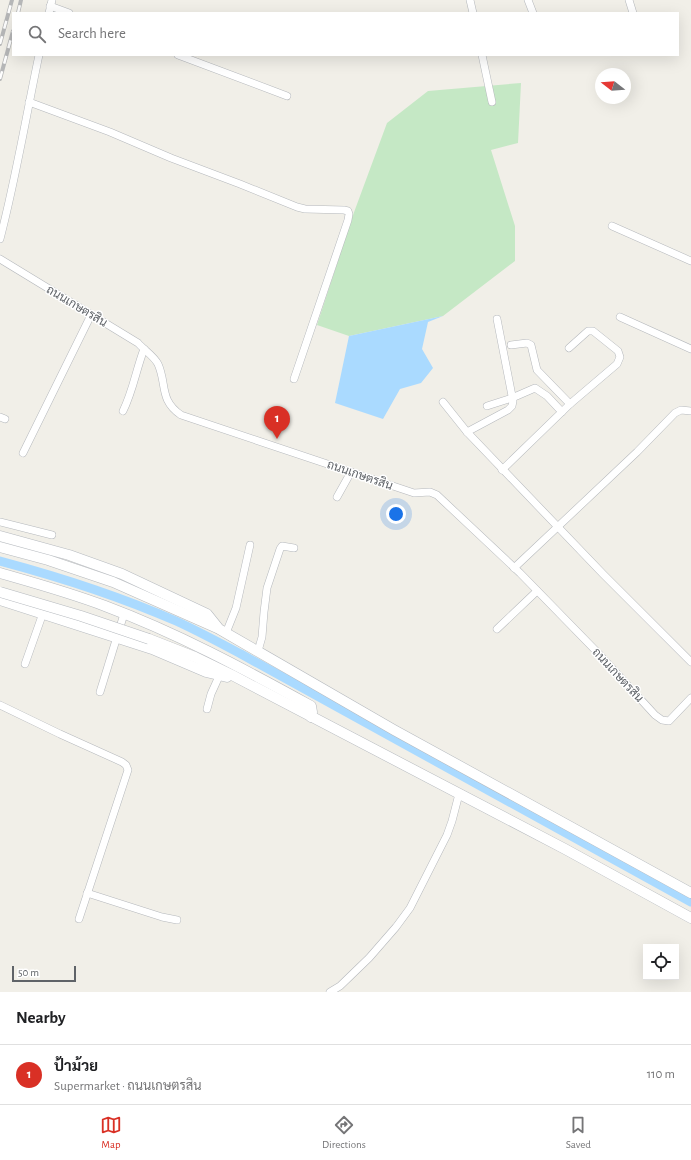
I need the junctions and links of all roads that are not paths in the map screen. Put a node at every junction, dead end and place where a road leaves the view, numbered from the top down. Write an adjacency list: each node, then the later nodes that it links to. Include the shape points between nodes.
1 (470, 0): 6 (street)
2 (528, 0): 7 (street)
3 (629, 0): 8 (street)
4 (50, 6): 5 (street)
5 (67, 12)
6 (473, 12)
7 (533, 12)
8 (633, 12)
9 (39, 56): 13 (street)
10 (181, 56): 12 (street)
11 (482, 56): 14 (street)
12 (287, 96)
13 (29, 102): 16 (street, via 14,183); 26 (street, via 297,207 348,211 348,220)
14 (492, 102)
15 (612, 226): 18 (street)
16 (0, 239)
17 (0, 259): 19 (street, ถนนเกษตรสิน)
18 (691, 261)
19 (91, 315): 24 (street, ถนนเกษตรสิน); 35 (street)
20 (620, 317): 25 (street)
21 (497, 319): 27 (street)
22 (511, 345): 29 (street, via 531,345 537,370)
23 (569, 348): 29 (street, via 590,330 614,347 620,356 616,364)
24 (144, 349): 31 (street); 37 (street, ถนนเกษตรสิน, via 162,373 165,397 180,415)
25 (691, 349)
26 (294, 379)
27 (512, 398): 30 (street); 33 (street, via 535,388); 34 (street, via 512,406 508,410)
28 (443, 402): 34 (street)
29 (570, 404): 33 (street)
30 (487, 406)
31 (123, 411)
32 (691, 411): 40 (street, via 681,410 675,413)
33 (562, 412): 36 (street)
34 (467, 432): 36 (street)
35 (23, 453)
36 (502, 470): 40 (street)
37 (351, 472): 38 (street); 46 (street, ถนนเกษตรสิน, via 414,493 430,492 437,495)
38 (338, 497)
39 (0, 522): 41 (street)
40 (557, 526): 46 (street); 57 (street)
41 (52, 535)
42 (0, 536): 54 (street, via 70,555 122,574 207,614)
43 (250, 545): 54 (street, via 236,608)
44 (0, 547): 54 (street, via 113,582)
45 (294, 548): 56 (street, via 282,546 280,549 265,601 262,637)
46 (514, 568): 48 (street, ถนนเกษตรสิน)
47 (0, 573): 52 (street, via 47,586)
48 (537, 591): 53 (street); 61 (street, ถนนเกษตรสิน, via 662,720 669,721)
49 (0, 592): 59 (street, bridge, via 149,639 195,657)
50 (0, 600): 51 (street)
51 (43, 613): 55 (street); 58 (street)
52 (124, 614): 55 (street); 64 (street, via 198,646 270,683 311,706)
53 (497, 629)
54 (222, 631): 56 (street)
55 (117, 637): 59 (street, via 206,672); 60 (street)
56 (258, 651): 67 (street, via 401,734)
57 (691, 662)
58 (25, 664)
59 (221, 673): 63 (street); 64 (street, via 237,678)
60 (100, 692)
61 (691, 698)
62 (0, 705): 66 (street, via 126,765 128,770)
63 (207, 709)
64 (311, 717): 65 (street)
65 (459, 794): 68 (street); 71 (street, via 446,835 410,908 369,958 340,986)
66 (87, 893): 69 (street); 70 (street)
67 (691, 893)
68 (691, 918)
69 (79, 919)
70 (176, 920)
71 (330, 992)

